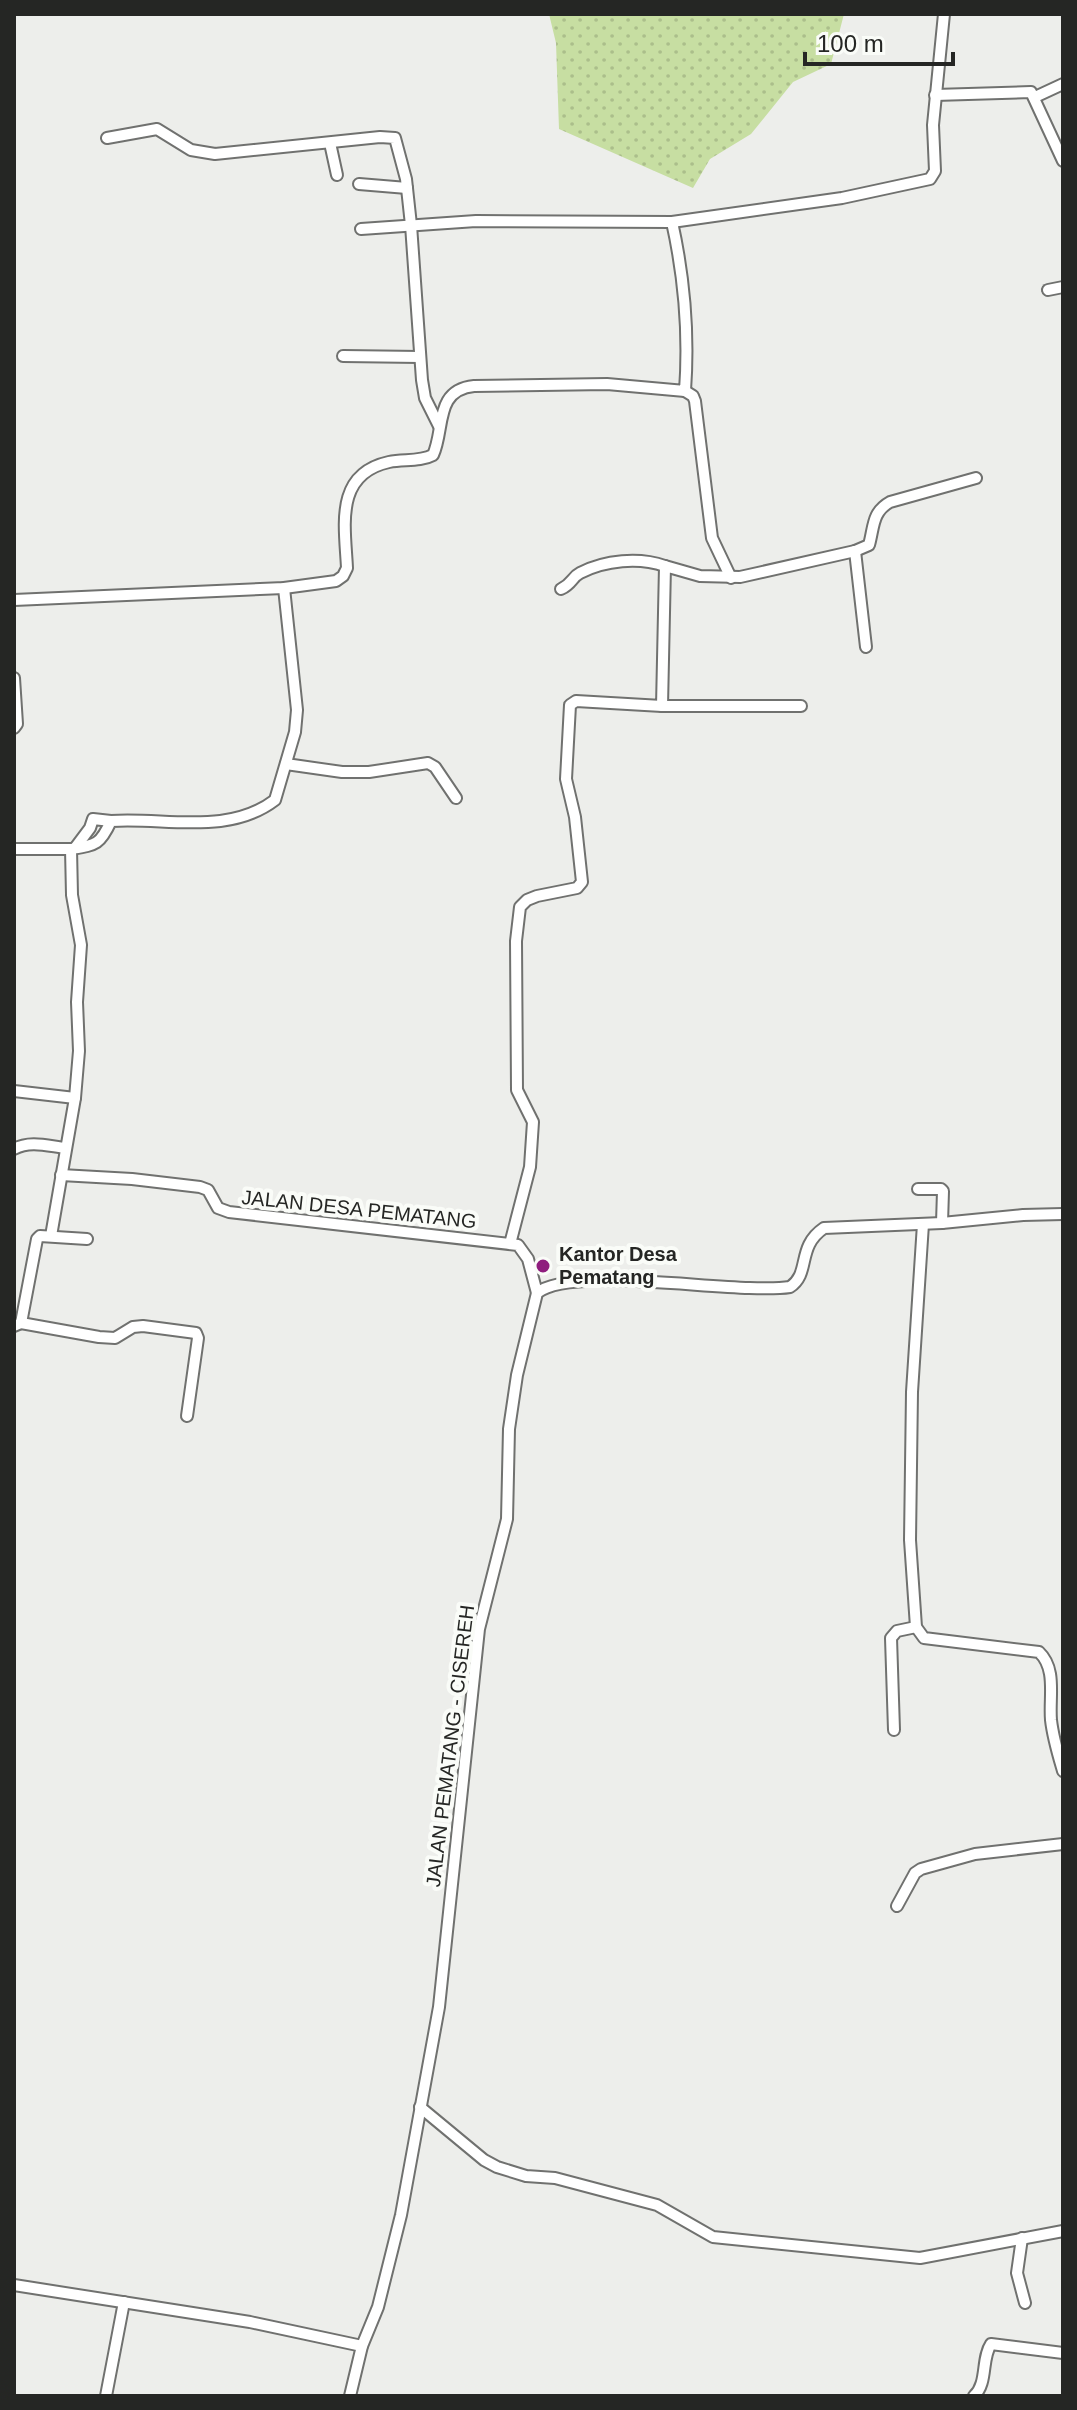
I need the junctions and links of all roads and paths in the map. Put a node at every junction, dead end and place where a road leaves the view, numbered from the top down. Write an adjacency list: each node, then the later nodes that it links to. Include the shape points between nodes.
1 (944, 14): 3 (street)
2 (1063, 84): 4 (street)
3 (935, 95): 4 (street, via 1031,92); 11 (street, via 935,171 930,179 842,198)
4 (1035, 97): 7 (street)
5 (107, 138): 6 (street, via 157,129 191,150 215,154)
6 (330, 143): 8 (street); 10 (street, via 395,138)
7 (1063, 161)
8 (337, 175)
9 (359, 184): 10 (street)
10 (407, 188): 12 (street)
11 (672, 222): 12 (street); 18 (street, via 685,313)
12 (411, 225): 13 (street); 17 (street)
13 (361, 229)
14 (1063, 287): 15 (street)
15 (1048, 290)
16 (343, 356): 17 (street)
17 (420, 357): 19 (street, via 425,398)
18 (685, 391): 19 (street, via 607,384 468,386 446,404); 23 (street, via 695,401 712,538)
19 (439, 426): 24 (street, via 430,457 385,463 354,484 346,505 343,576)
20 (976, 478): 21 (street, via 882,507 869,545)
21 (855, 551): 23 (street); 27 (street)
22 (665, 566): 23 (street); 25 (street, via 628,560 579,573); 29 (street)
23 (731, 578)
24 (284, 588): 26 (street); 32 (street, via 297,710)
25 (561, 589)
26 (14, 600)
27 (866, 647)
28 (14, 678): 31 (street)
29 (662, 706): 30 (street); 48 (street, via 576,701 570,705 566,779 582,882 520,907 517,1090 532,1130 530,1167)
30 (801, 706)
31 (14, 728)
32 (286, 764): 33 (street, via 369,772 428,763); 34 (street, via 275,800 235,819)
33 (456, 798)
34 (111, 821): 36 (street, via 95,845); 36 (street, via 93,819)
35 (14, 849): 36 (street)
36 (73, 849): 38 (street, via 72,895 81,945)
37 (14, 1091): 38 (street)
38 (75, 1098): 39 (street)
39 (65, 1148): 40 (street, via 33,1143); 41 (street)
40 (14, 1149)
41 (61, 1175): 46 (street); 48 (street, JALAN DESA PEMATANG, via 200,1187 208,1190 218,1208 229,1212)
42 (918, 1189): 44 (street, via 943,1191)
43 (1063, 1214): 44 (street)
44 (942, 1223): 45 (street)
45 (923, 1224): 49 (street, via 824,1228 810,1239 800,1276 790,1287 563,1282); 52 (street, via 912,1392 910,1540)
46 (51, 1236): 47 (street); 50 (street, via 35,1242)
47 (87, 1239)
48 (510, 1244): 49 (street, via 524,1251)
49 (537, 1293): 57 (street, JALAN PEMATANG - CISEREH, via 509,1429 507,1519 479,1629 439,2007)
50 (18, 1324): 51 (street, via 115,1338 143,1326 196,1333)
51 (187, 1416)
52 (916, 1627): 53 (street, via 891,1638); 54 (street, via 924,1638 1039,1652 1047,1659 1053,1732)
53 (894, 1730)
54 (1063, 1771)
55 (1063, 1844): 56 (street, via 975,1854 921,1869)
56 (897, 1906)
57 (420, 2107): 59 (street, via 497,2167 657,2205 713,2237 920,2258); 63 (street, JALAN PEMATANG - CISEREH, via 378,2307)
58 (1063, 2231): 59 (street)
59 (1022, 2238): 62 (street, via 1017,2273)
60 (14, 2285): 61 (street)
61 (124, 2302): 63 (street); 65 (street)
62 (1025, 2303)
63 (362, 2346): 66 (street, JALAN PEMATANG - CISEREH)
64 (1063, 2353): 67 (street, via 991,2344 981,2388)
65 (106, 2396)
66 (350, 2396)
67 (974, 2396)

